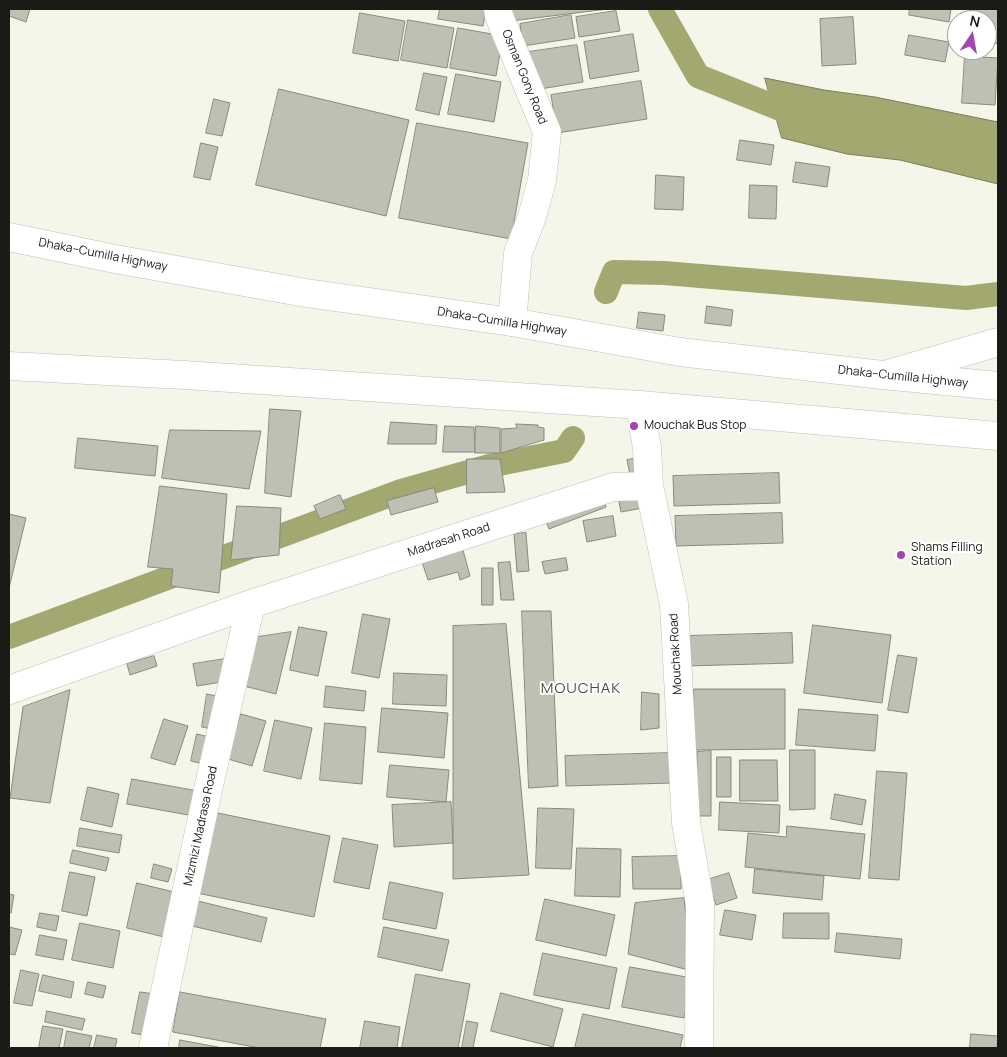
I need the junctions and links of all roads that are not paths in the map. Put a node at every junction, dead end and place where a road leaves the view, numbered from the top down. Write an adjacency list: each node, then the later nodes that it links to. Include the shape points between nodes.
1 (498, 9): 3 (main road, Osman Gony Road, via 547,132 542,180 518,253)
2 (13, 240): 3 (main road, Dhaka–Cumilla Highway, via 306,293)
3 (512, 322): 6 (main road, Dhaka–Cumilla Highway, via 680,352)
4 (998, 342): 6 (main road)
5 (9, 366): 8 (main road)
6 (884, 375): 7 (main road, Dhaka–Cumilla Highway)
7 (998, 386)
8 (640, 405): 9 (main road); 10 (main road, Mouchak Road)
9 (998, 436)
10 (649, 486): 11 (main road, Madrasah Road, via 613,486); 14 (main road, Mouchak Road, via 674,604 686,823 700,904)
11 (251, 604): 12 (main road, Madrasah Road); 13 (main road, Mizmizi Madrasa Road)
12 (9, 690)
13 (153, 1048)
14 (699, 1048)

